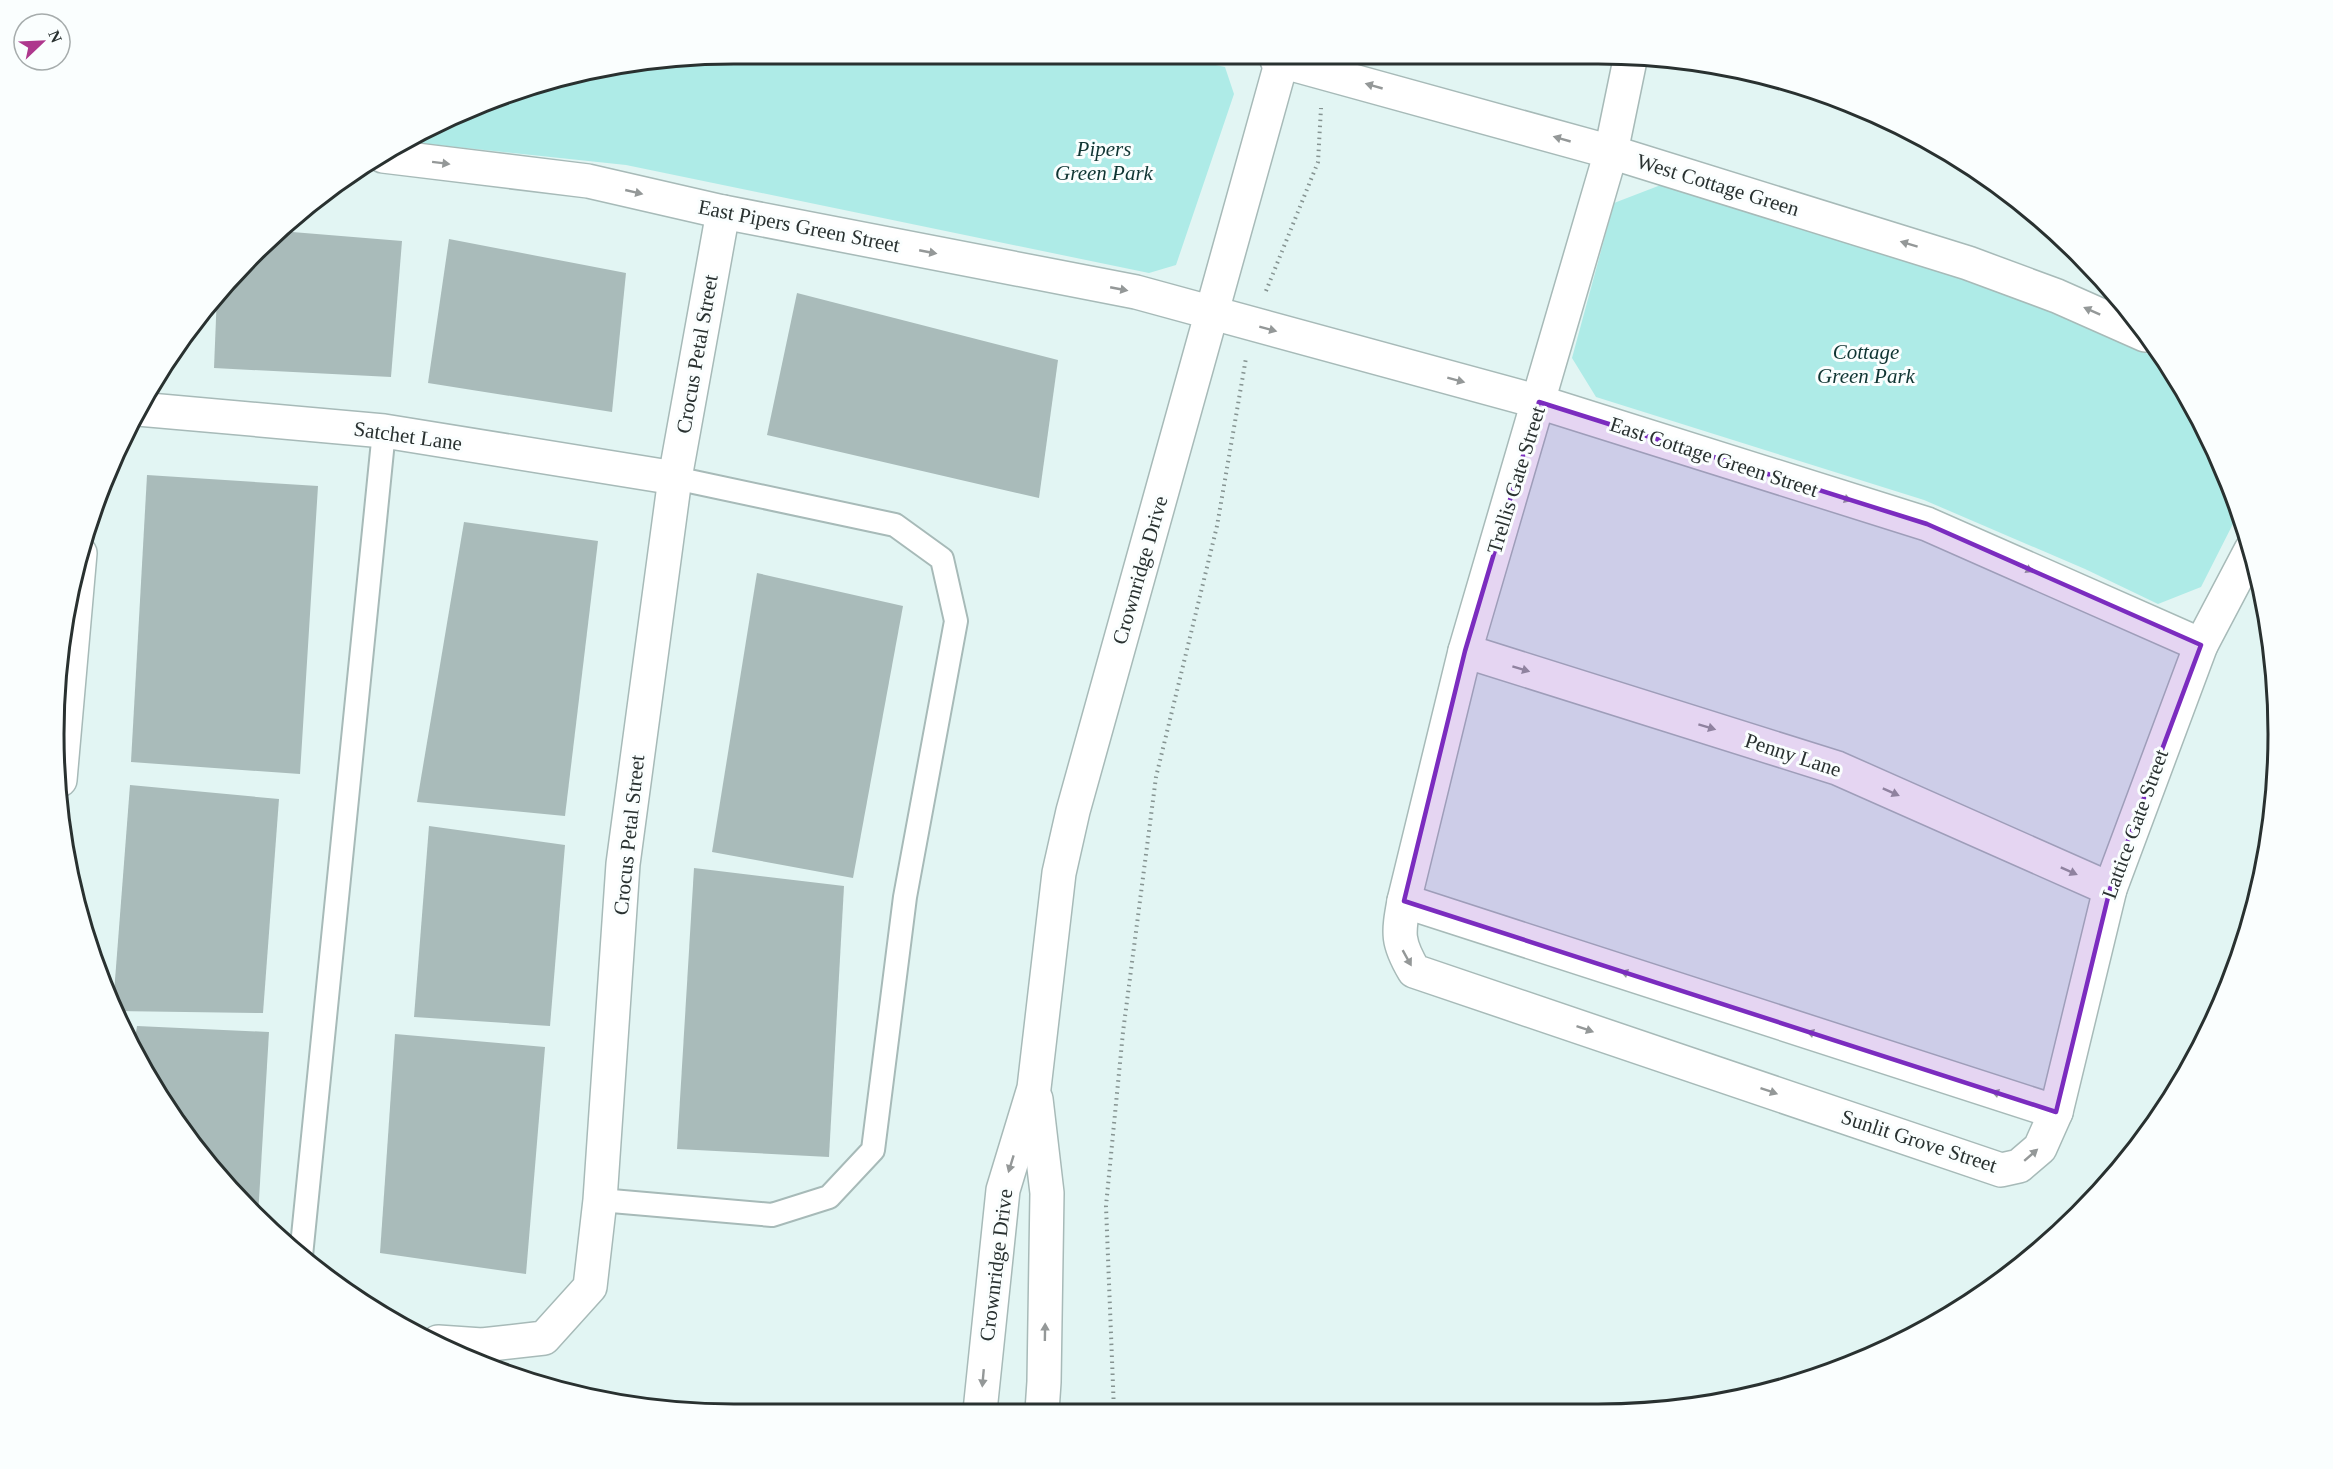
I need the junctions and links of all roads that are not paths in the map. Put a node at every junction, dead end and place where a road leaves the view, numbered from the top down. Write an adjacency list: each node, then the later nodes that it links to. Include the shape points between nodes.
1 (1279, 64): 7 (street, Crownridge Drive)
2 (1294, 64): 4 (street, West Cottage Green, one-way to 2)
3 (1629, 65): 4 (street, Trellis Gate Street)
4 (1611, 152): 8 (street, West Cottage Green, one-way to 4, via 1968,263); 9 (street, Trellis Gate Street)
5 (394, 157): 6 (street, East Pipers Green Street, one-way to 6, via 588,181)
6 (723, 212): 7 (street, East Pipers Green Street, one-way to 7, via 1136,292); 12 (street, Crocus Petal Street)
7 (1211, 314): 9 (street, East Cottage Green Street, one-way to 9); 20 (street, Crownridge Drive, via 1073,811 1059,873)
8 (2131, 329)
9 (1539, 402): 15 (street, East Cottage Green Street, one-way to 15, via 1927,524); 16 (street, Trellis Gate Street)
10 (148, 410): 11 (street, Satchet Lane)
11 (384, 431): 12 (street, Satchet Lane); 23 (lane)
12 (675, 478): 22 (street, Crocus Petal Street, via 623,864); 22 (lane, via 895,525 942,559 956,621 905,897 873,1150 829,1197 772,1215)
13 (2246, 560): 15 (street, Lattice Gate Street)
14 (74, 624): 17 (street)
15 (2200, 645): 18 (street, Lattice Gate Street)
16 (1465, 651): 18 (street, Penny Lane, one-way to 18, via 1838,768); 19 (street, Trellis Gate Street)
17 (64, 734)
18 (2110, 889): 21 (street, Lattice Gate Street)
19 (1404, 901): 21 (street, one-way to 19); 21 (street, Sunlit Grove Street, one-way to 21, via 1399,926 1402,950 1414,971 2001,1170 2019,1166 2040,1148)
20 (1034, 1088): 25 (street, Crownridge Drive, one-way to 25, via 1003,1190); 26 (street, Crownridge Drive, one-way to 20, via 1047,1193)
21 (2056, 1112)
22 (600, 1200): 24 (street, Crocus Petal Street, via 590,1287 543,1338 482,1345)
23 (302, 1245)
24 (456, 1343)
25 (981, 1404)
26 (1042, 1404)

